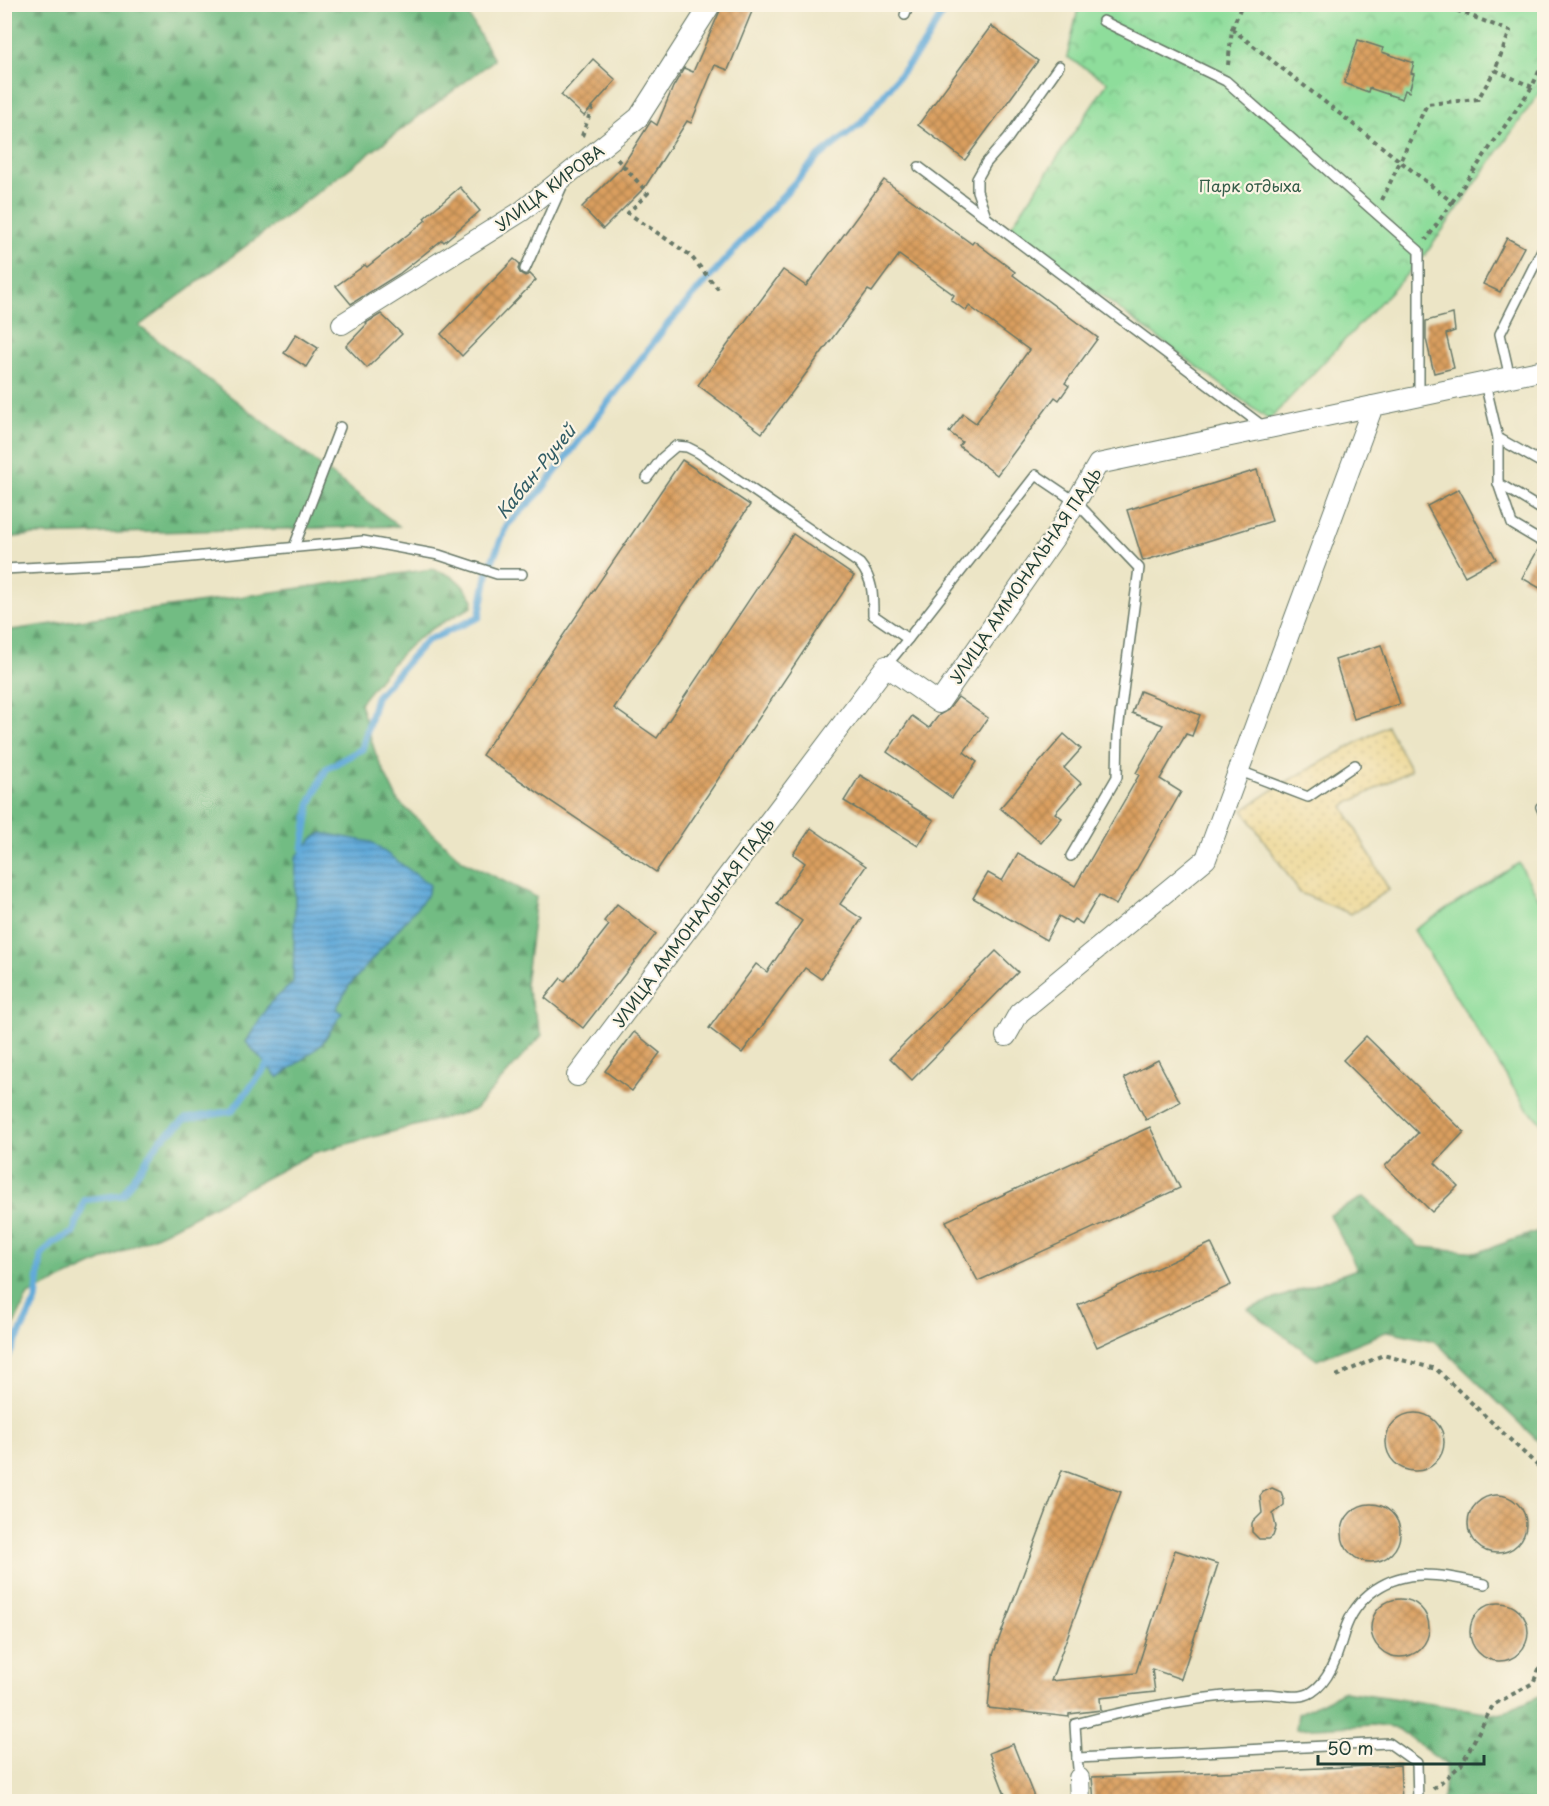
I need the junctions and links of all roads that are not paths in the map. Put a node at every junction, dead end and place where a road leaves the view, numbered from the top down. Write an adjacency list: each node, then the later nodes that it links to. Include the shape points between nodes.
1 (711, 4): 7 (street, УЛИЦА КИРОВА, via 639,117)
2 (909, 4): 3 (lane)
3 (904, 15)
4 (1103, 21): 15 (lane, via 1226,81 1419,251)
5 (1059, 66): 8 (lane, via 977,179)
6 (919, 167): 8 (lane)
7 (568, 174): 10 (lane); 11 (street, УЛИЦА КИРОВА, via 522,211)
8 (986, 217): 18 (lane)
9 (1545, 246): 13 (lane, via 1500,334)
10 (525, 269)
11 (342, 324)
12 (1545, 370): 13 (street, УЛИЦА АММОНАЛЬНАЯ ПАДЬ)
13 (1510, 378): 14 (street, УЛИЦА АММОНАЛЬНАЯ ПАДЬ)
14 (1485, 383): 15 (street, УЛИЦА АММОНАЛЬНАЯ ПАДЬ); 19 (lane)
15 (1419, 396): 16 (street, УЛИЦА АММОНАЛЬНАЯ ПАДЬ)
16 (1373, 406): 18 (street, УЛИЦА АММОНАЛЬНАЯ ПАДЬ); 32 (street)
17 (340, 427): 26 (lane)
18 (1266, 428): 23 (street, УЛИЦА АММОНАЛЬНАЯ ПАДЬ, via 1098,464)
19 (1498, 438): 20 (lane); 22 (lane)
20 (1545, 464)
21 (647, 478): 29 (lane, via 676,446 699,453 860,564 871,579 873,615)
22 (1498, 483): 24 (lane); 25 (lane, via 1512,524)
23 (1076, 502): 29 (lane, via 1036,475); 30 (street, УЛИЦА АММОНАЛЬНАЯ ПАДЬ, via 939,703); 35 (lane, via 1139,568 1118,731 1117,777)
24 (1545, 511)
25 (1545, 543)
26 (294, 547): 27 (lane, via 138,562); 28 (lane, via 363,541 439,555 497,574)
27 (4, 569)
28 (522, 574)
29 (908, 639): 30 (lane)
30 (886, 666): 37 (street, УЛИЦА АММОНАЛЬНАЯ ПАДЬ)
31 (1356, 765): 32 (lane, via 1308,797)
32 (1240, 771): 36 (street, via 1206,859 1019,1013)
33 (1545, 805): 34 (lane, via 1541,807)
34 (1545, 814)
35 (1071, 856)
36 (1006, 1036)
37 (577, 1076)
38 (1485, 1584): 39 (lane, via 1430,1575 1391,1581 1372,1591 1357,1606 1336,1657 1312,1692 1295,1696 1214,1697 1127,1710 1075,1724)
39 (1077, 1758): 40 (lane); 42 (lane, via 1389,1743 1416,1763)
40 (1079, 1778): 41 (street)
41 (1080, 1802)
42 (1418, 1802)

